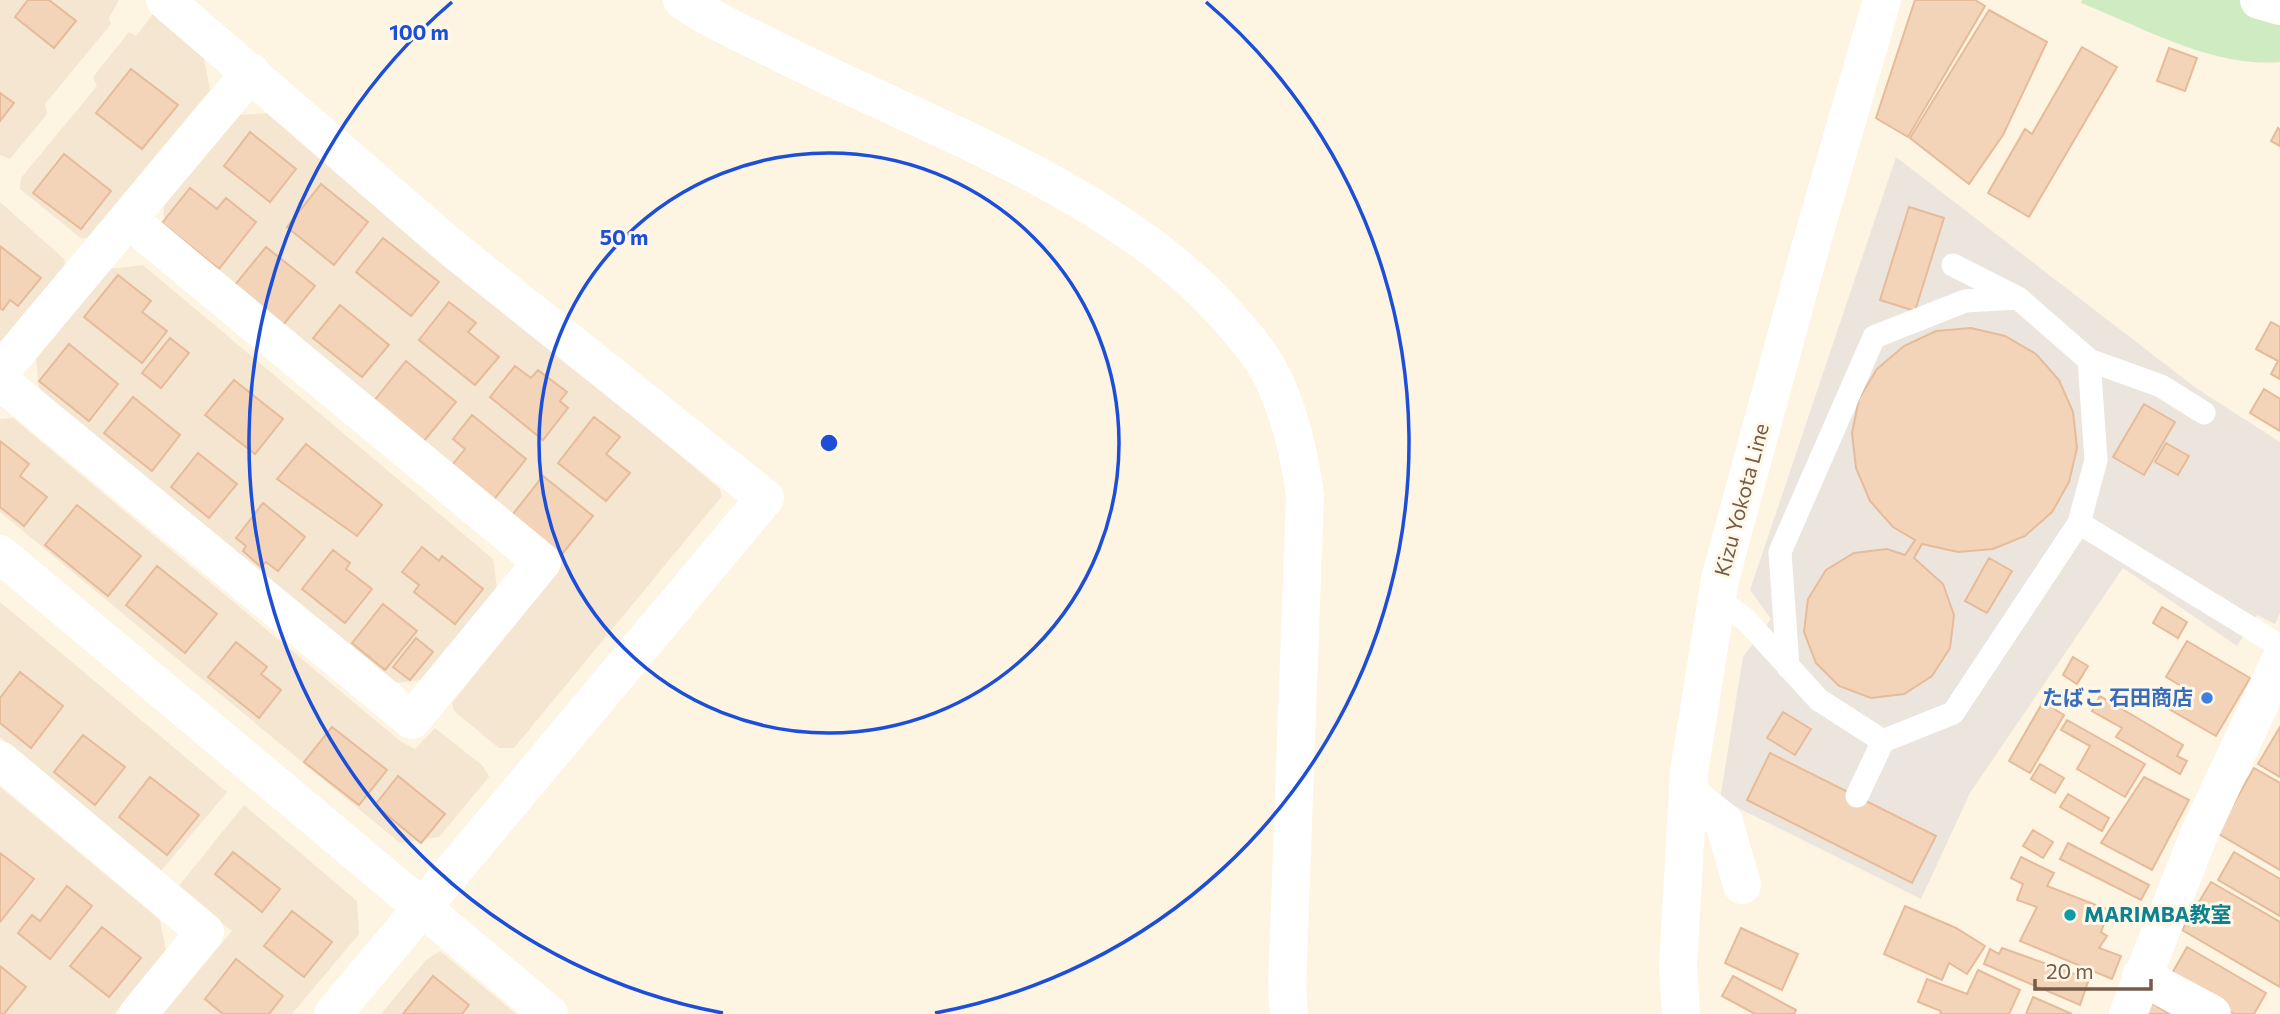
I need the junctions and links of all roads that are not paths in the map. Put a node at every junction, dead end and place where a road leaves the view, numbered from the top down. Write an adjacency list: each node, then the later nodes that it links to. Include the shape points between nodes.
1 (165, 0): 6 (street)
2 (682, 0): 30 (street, via 803,64 993,153 1136,235 1206,291 1252,344 1275,383 1300,457 1305,495)
3 (1882, 0): 16 (street, Kizu Yokota Line)
4 (2259, 0): 5 (street)
5 (2280, 6)
6 (251, 72): 7 (street); 25 (street, via 453,249 765,498)
7 (128, 219): 11 (street); 12 (street, via 542,562 412,720)
8 (1953, 265): 9 (lane)
9 (2018, 298): 10 (lane); 19 (lane, via 1965,301 1874,337 1780,552)
10 (2089, 360): 13 (lane, via 2161,386); 14 (lane, via 2096,460)
11 (0, 372)
12 (0, 380)
13 (2204, 413)
14 (2079, 523): 17 (lane); 20 (lane, via 1953,713)
15 (0, 554): 25 (street)
16 (1717, 598): 19 (lane, via 1746,620); 22 (street, Kizu Yokota Line)
17 (2280, 646)
18 (2280, 661): 26 (street, via 2200,832)
19 (1788, 667): 20 (lane, via 1819,700)
20 (1883, 741): 23 (lane)
21 (0, 760): 27 (street, via 205,932)
22 (1688, 793): 24 (street, via 1724,822); 31 (street, Kizu Yokota Line, via 1678,966)
23 (1857, 796)
24 (1742, 885)
25 (422, 909): 28 (street); 29 (street)
26 (2141, 976): 32 (street); 33 (street)
27 (138, 1014)
28 (333, 1014)
29 (549, 1014)
30 (1289, 1014)
31 (1681, 1014)
32 (2128, 1014)
33 (2212, 1014)

